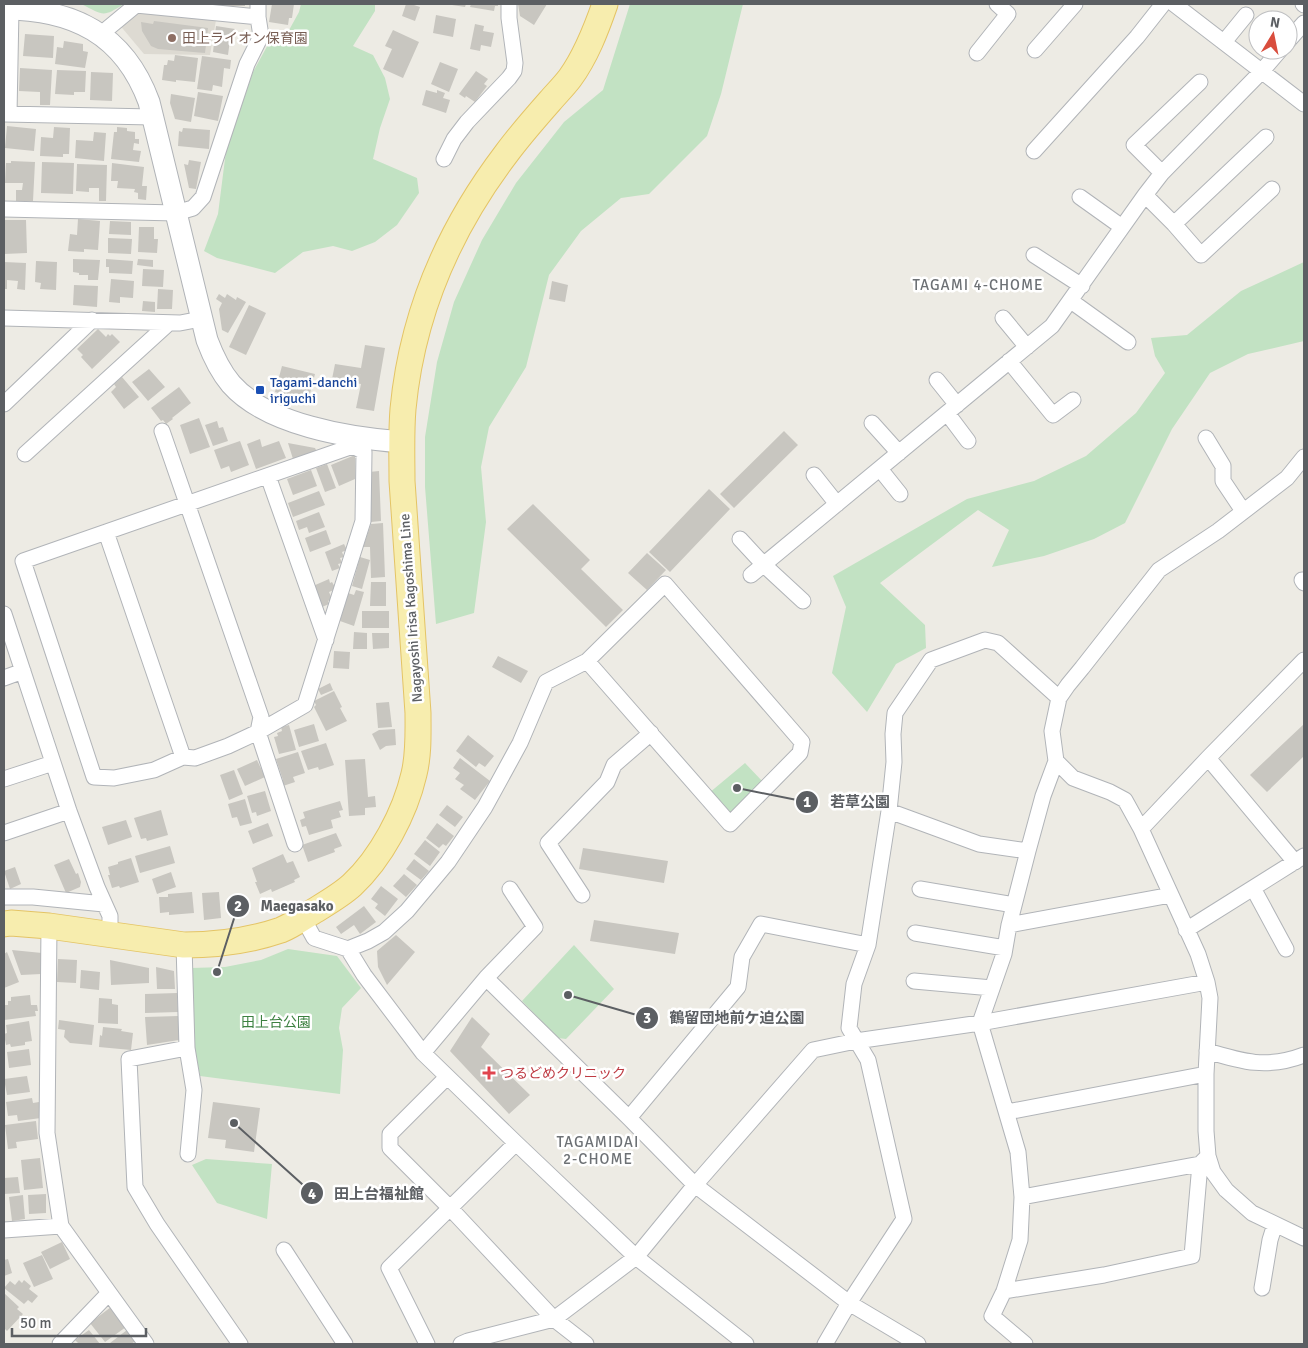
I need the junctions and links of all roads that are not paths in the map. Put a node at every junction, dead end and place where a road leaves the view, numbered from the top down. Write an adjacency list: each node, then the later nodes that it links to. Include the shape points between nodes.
1 (509, 4): 22 (street, via 514,71 454,138)
2 (605, 4): 51 (main road, Nagayoshi Irisa Kagoshima Line, via 585,54 569,79 506,154 459,224 423,308 403,408)
3 (997, 4): 13 (street, via 1008,14)
4 (1076, 4): 12 (street)
5 (1162, 4): 21 (street, via 1137,37)
6 (1174, 4): 11 (street)
7 (18, 8): 10 (street, via 67,17); 18 (street)
8 (258, 10): 10 (street, via 136,5); 28 (street, via 261,36 247,64 203,197 193,208)
9 (1246, 14): 11 (street)
10 (101, 34): 19 (street, via 131,64 145,90)
11 (1224, 42): 15 (street)
12 (1035, 50)
13 (976, 54)
14 (1271, 60): 15 (street)
15 (1262, 71): 17 (street); 23 (street)
16 (1200, 82): 23 (street, via 1134,145)
17 (1304, 104)
18 (6, 114): 19 (street)
19 (153, 117): 28 (street)
20 (1266, 137): 29 (street)
21 (1034, 151)
22 (444, 159)
23 (1162, 173): 25 (street)
24 (1272, 189): 29 (street, via 1201,255)
25 (1145, 195): 29 (street); 30 (street)
26 (1080, 197): 30 (street)
27 (4, 209): 28 (street)
28 (176, 213): 36 (street)
29 (1174, 224)
30 (1122, 227): 32 (street)
31 (1034, 255): 32 (street)
32 (1082, 286): 33 (street)
33 (1071, 301): 39 (street); 40 (street, via 1052,326)
34 (4, 318): 37 (street)
35 (1003, 318): 40 (street)
36 (201, 319): 38 (street); 50 (street, via 217,364 244,397 293,422)
37 (92, 320): 38 (street); 44 (street)
38 (169, 322): 53 (street)
39 (1128, 342)
40 (1027, 347): 41 (street)
41 (1010, 361): 43 (street, via 1053,415); 45 (street)
42 (937, 380): 45 (street)
43 (1073, 400)
44 (4, 404)
45 (952, 409): 49 (street); 52 (street)
46 (872, 423): 52 (street)
47 (162, 431): 59 (street)
48 (1206, 438): 61 (street, via 1223,466 1223,481)
49 (968, 441)
50 (353, 442): 51 (street); 57 (street); 68 (street, via 364,452 363,521)
51 (402, 442): 96 (main road, Nagayoshi Irisa Kagoshima Line, via 418,713 414,773 406,799 378,854 352,885)
52 (899, 453): 55 (street)
53 (25, 454)
54 (1304, 457): 61 (street, via 1287,478)
55 (880, 469): 58 (street); 60 (street)
56 (814, 475): 60 (street)
57 (268, 476): 59 (street); 68 (street)
58 (900, 494)
59 (187, 504): 62 (street); 74 (street, via 261,717)
60 (837, 504): 64 (street)
61 (1244, 511): 73 (street, via 1159,570)
62 (106, 532): 76 (street); 76 (street, via 22,561 94,778 114,778 154,770)
63 (740, 539): 64 (street)
64 (764, 565): 65 (street); 66 (street)
65 (751, 575)
66 (803, 601)
67 (4, 614): 71 (street)
68 (326, 640): 74 (street, via 305,705)
69 (587, 660): 75 (street); 75 (street, via 665,584 802,742 800,754 730,824); 106 (street, via 546,682 520,743 485,807 448,862 407,911 384,932)
70 (1304, 660): 77 (street)
71 (23, 671): 72 (street); 79 (street)
72 (4, 678)
73 (1059, 698): 78 (street, via 1052,731); 82 (street, via 998,643 985,640 930,660 895,713)
74 (258, 732): 76 (street, via 195,758); 85 (street)
75 (651, 733): 92 (street, via 614,765 607,782 548,844)
76 (183, 757)
77 (1208, 758): 83 (street); 87 (street)
78 (1056, 761): 83 (street, via 1073,778 1125,800); 86 (street)
79 (53, 763): 80 (street); 81 (street)
80 (4, 779)
81 (69, 811): 84 (street); 94 (street)
82 (889, 811): 86 (street, via 979,844); 104 (street)
83 (1141, 829): 91 (street)
84 (4, 833)
85 (295, 844)
86 (1028, 852): 95 (street)
87 (1299, 859): 88 (street)
88 (1253, 888): 100 (street); 107 (street)
89 (510, 889): 108 (street, via 535,928)
90 (920, 889): 95 (street)
91 (1171, 894): 98 (street); 100 (street)
92 (582, 895)
93 (4, 897): 94 (street)
94 (104, 904): 102 (street, via 110,916)
95 (1014, 905): 98 (street)
96 (303, 918): 103 (main road, Nagayoshi Irisa Kagoshima Line, via 283,929 249,939); 106 (street, via 314,938)
97 (4, 924): 99 (main road, Nagayoshi Irisa Kagoshima Line)
98 (1009, 925): 105 (street)
99 (49, 926): 102 (main road, Nagayoshi Irisa Kagoshima Line); 129 (street, via 47,1133)
100 (1186, 930): 110 (street)
101 (915, 933): 105 (street)
102 (110, 934): 103 (main road, Nagayoshi Irisa Kagoshima Line)
103 (184, 945): 114 (street)
104 (868, 945): 113 (street, via 854,984 849,1028); 121 (street, via 761,924 742,958 738,987)
105 (1005, 948): 111 (street)
106 (348, 949): 116 (street)
107 (1286, 950)
108 (486, 978): 116 (street); 121 (street)
109 (914, 981): 111 (street)
110 (1207, 982): 112 (street); 115 (street, via 1210,998)
111 (992, 988): 112 (street)
112 (980, 1023): 113 (street); 120 (street)
113 (856, 1041): 125 (street, via 813,1050); 137 (street, via 868,1060 904,1220)
114 (187, 1048): 123 (street, via 194,1090); 142 (street, via 129,1059 135,1187)
115 (1207, 1052): 117 (street, via 1243,1062 1272,1064); 118 (street)
116 (423, 1053): 119 (street)
117 (1304, 1055)
118 (1206, 1074): 120 (street); 124 (street)
119 (447, 1076): 122 (street); 127 (street, via 390,1134 390,1148)
120 (1007, 1112): 126 (street, via 1018,1152)
121 (630, 1118): 125 (street)
122 (516, 1144): 127 (street); 133 (street)
123 (188, 1154)
124 (1204, 1160): 126 (street); 128 (street, via 1226,1190 1252,1213); 135 (street, via 1192,1256)
125 (695, 1185): 133 (street); 137 (street)
126 (1022, 1198): 135 (street, via 1020,1240)
127 (450, 1208): 138 (street); 144 (street, via 389,1268)
128 (1275, 1224): 131 (street); 134 (street)
129 (61, 1226): 130 (street); 136 (street)
130 (4, 1230)
131 (1304, 1238)
132 (284, 1250): 143 (street)
133 (636, 1256): 138 (street); 146 (street)
134 (1262, 1288)
135 (1004, 1290): 149 (street, via 992,1316)
136 (109, 1292): 140 (street); 141 (street)
137 (849, 1304): 147 (street); 148 (street)
138 (554, 1319): 139 (street); 145 (street)
139 (466, 1343)
140 (60, 1344)
141 (146, 1344)
142 (240, 1344)
143 (345, 1344)
144 (428, 1344)
145 (586, 1344)
146 (746, 1344)
147 (825, 1344)
148 (918, 1344)
149 (1025, 1344)

